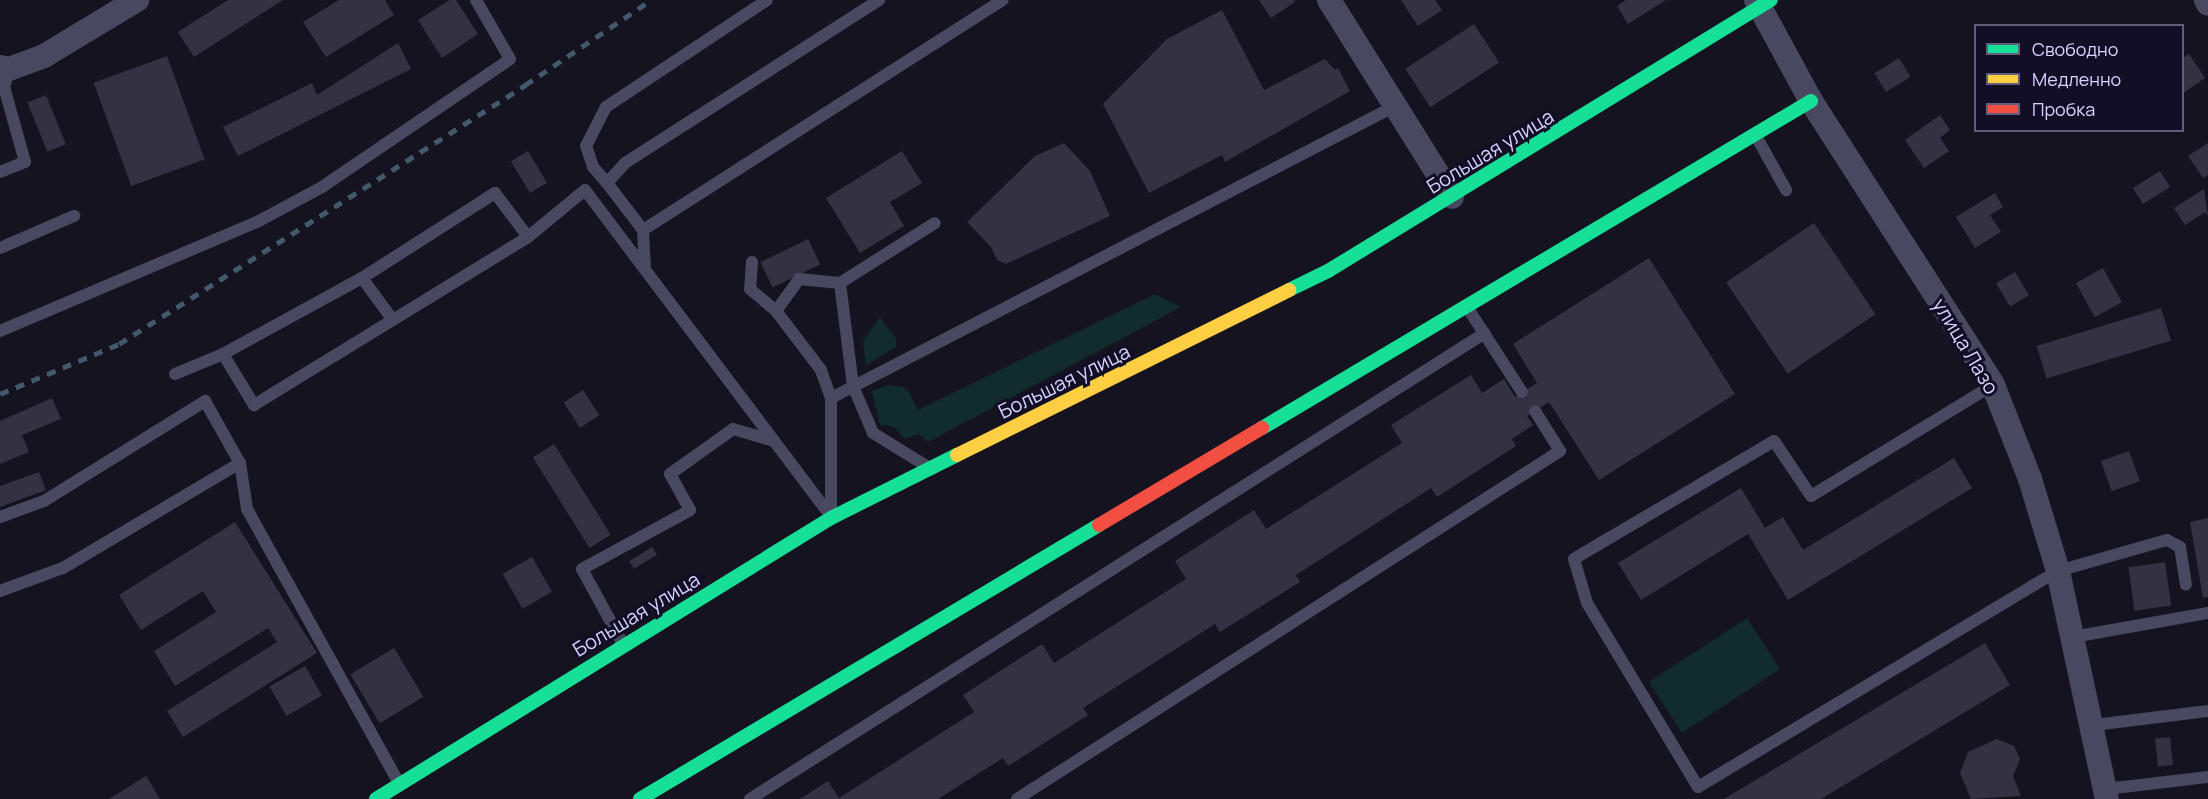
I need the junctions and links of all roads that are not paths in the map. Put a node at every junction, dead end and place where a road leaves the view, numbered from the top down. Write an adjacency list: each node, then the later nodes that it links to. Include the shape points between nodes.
1 (137, 0): 10 (street, via 44,56)
2 (476, 0): 31 (lane, via 510,59 322,187 257,222)
3 (767, 0): 16 (lane, via 606,107 586,147 593,167)
4 (879, 0): 16 (lane, via 625,163)
5 (1003, 0): 21 (lane)
6 (1329, 0): 13 (street)
7 (2205, 0): 9 (street)
8 (1762, 2): 12 (street, улица Лазо); 18 (main road, Большая улица)
9 (2208, 4)
10 (4, 68): 11 (lane)
11 (4, 100): 15 (lane, via 25,162)
12 (1811, 101): 14 (main road); 35 (street, улица Лазо)
13 (1395, 106): 18 (street); 36 (lane)
14 (1755, 134): 17 (lane); 28 (main road)
15 (0, 172)
16 (607, 183): 21 (lane)
17 (1786, 190)
18 (1452, 197): 42 (main road, Большая улица, via 1328,271)
19 (74, 216): 23 (lane)
20 (935, 223): 27 (lane)
21 (642, 230): 25 (lane)
22 (528, 237): 25 (lane, via 585,190); 26 (lane, via 495,193); 30 (lane)
23 (0, 248)
24 (752, 262): 29 (lane, via 750,289)
25 (645, 270): 40 (lane)
26 (362, 278): 30 (lane); 33 (lane)
27 (840, 283): 29 (lane, via 799,279); 36 (lane)
28 (1466, 306): 32 (lane); 58 (main road)
29 (776, 311): 38 (lane, via 821,370)
30 (393, 320): 33 (lane, via 254,405)
31 (0, 331)
32 (1485, 333): 37 (lane); 59 (lane)
33 (223, 354): 34 (lane)
34 (175, 374)
35 (1993, 385): 45 (street, улица Лазо, via 2031,479); 45 (lane, via 1811,496 1774,441 1574,559 1587,603 1698,787)
36 (853, 386): 38 (lane); 42 (lane, via 873,433)
37 (1522, 392)
38 (831, 398): 44 (lane)
39 (1534, 411): 55 (lane, via 1560,451)
40 (774, 441): 44 (lane); 50 (lane, via 733,429 670,474 690,510 582,569)
41 (240, 463): 43 (lane, via 205,401 44,501); 47 (lane, via 63,568); 54 (lane, via 247,509)
42 (932, 469): 44 (main road, Большая улица)
43 (0, 517)
44 (831, 518): 50 (main road, Большая улица)
45 (2058, 571): 46 (lane, via 2167,540 2180,547); 49 (street, улица Лазо)
46 (2186, 585)
47 (0, 591)
48 (2208, 613): 49 (lane)
49 (2073, 637): 52 (street, улица Лазо)
50 (624, 645): 54 (main road, Большая улица)
51 (2208, 711): 52 (lane)
52 (2094, 725): 56 (street, улица Лазо)
53 (2208, 777): 56 (lane)
54 (399, 784): 57 (main road, Большая улица)
55 (1036, 787): 60 (lane); 61 (lane)
56 (2106, 794)
57 (376, 799)
58 (640, 799)
59 (750, 799)
60 (1017, 799)
61 (1044, 799)

